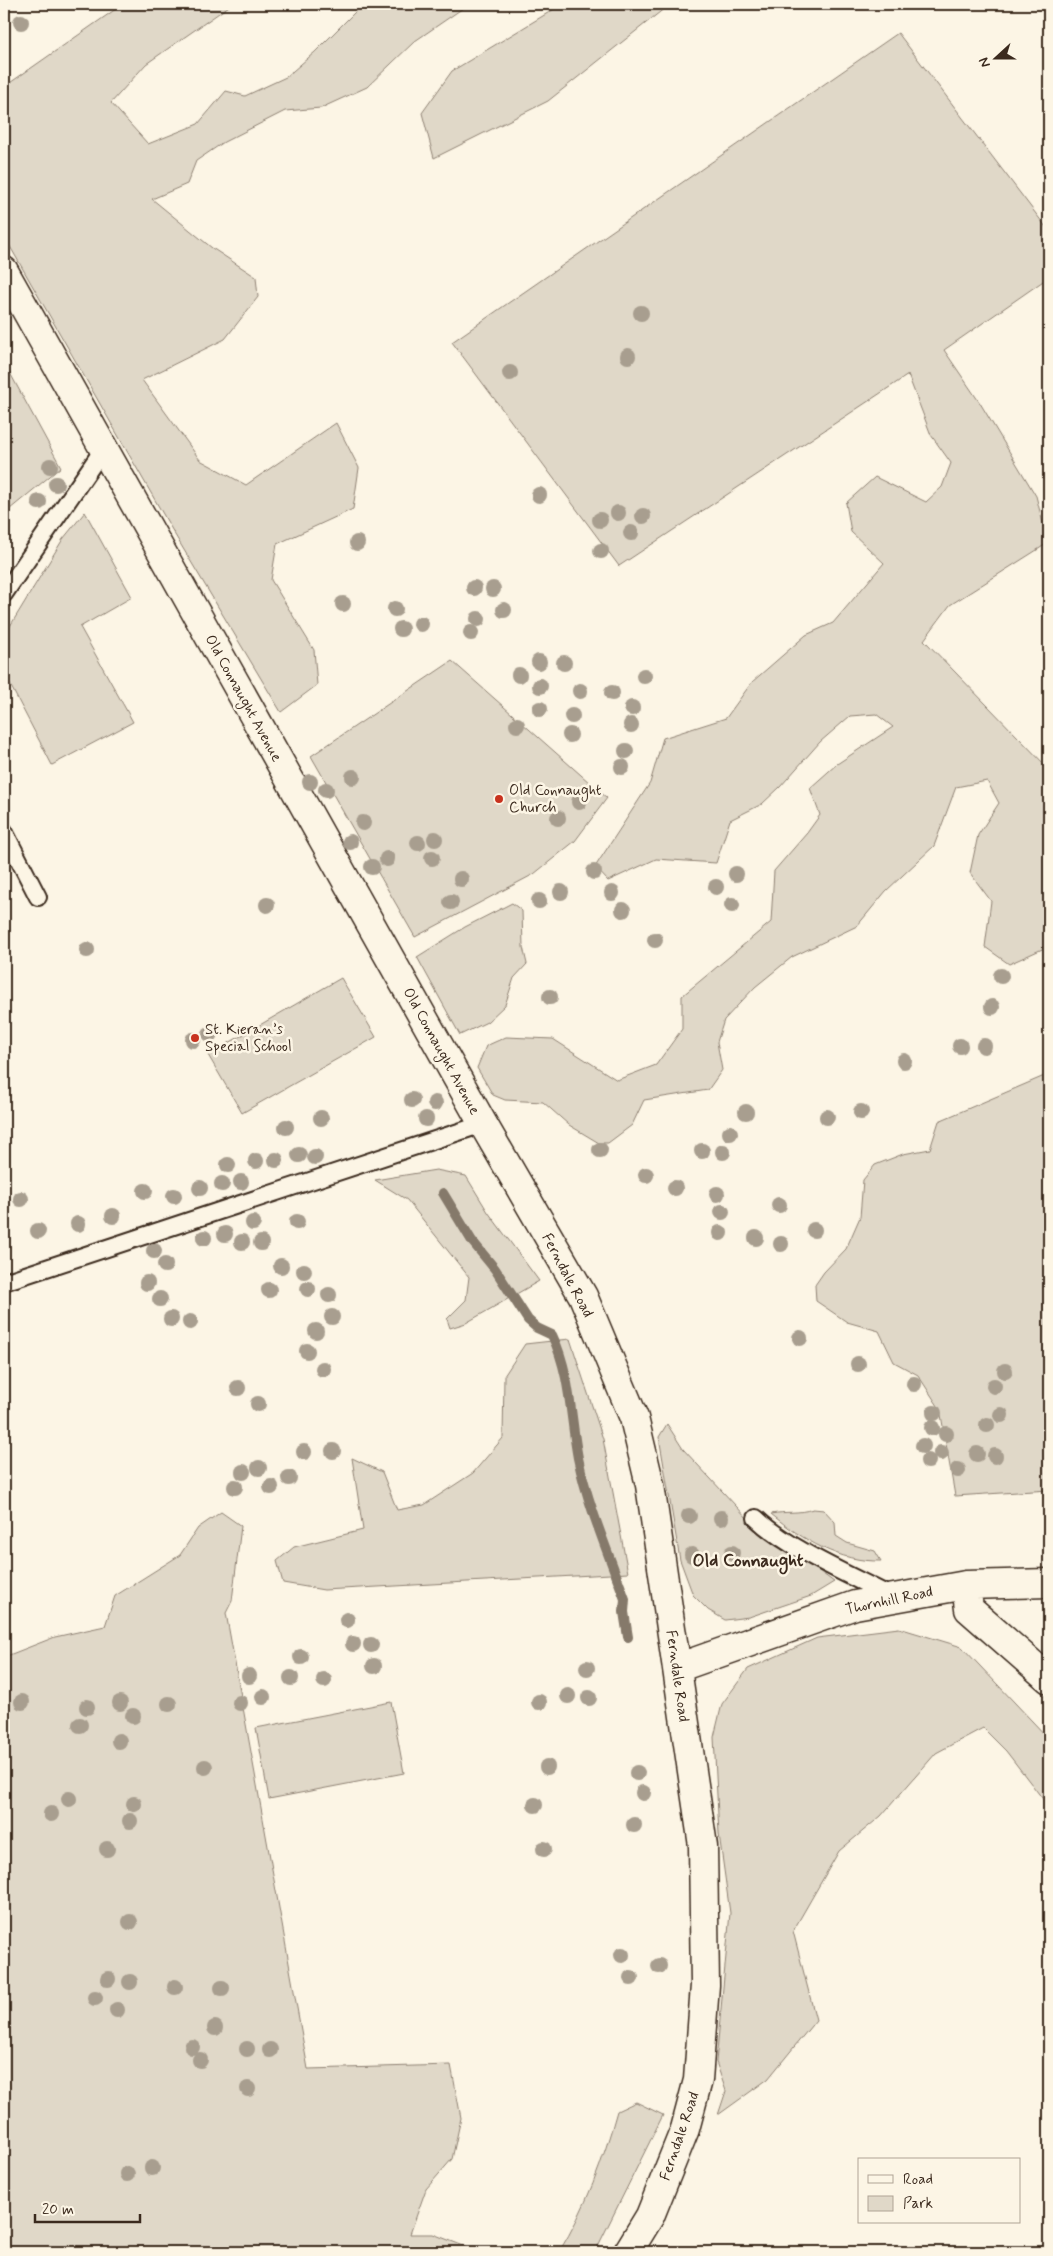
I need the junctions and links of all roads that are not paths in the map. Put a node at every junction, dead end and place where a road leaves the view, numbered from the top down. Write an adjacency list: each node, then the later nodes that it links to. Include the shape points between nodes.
1 (4, 272): 2 (street, Old Connaught Avenue)
2 (104, 448): 3 (lane); 6 (street, Old Connaught Avenue)
3 (5, 589)
4 (4, 831): 5 (lane)
5 (38, 897)
6 (483, 1124): 7 (lane); 12 (street, Ferndale Road, via 583,1296 634,1418 650,1485)
7 (4, 1282)
8 (756, 1518): 11 (lane, via 810,1554)
9 (1049, 1583): 10 (street, Thornhill Road)
10 (966, 1585): 11 (street, Thornhill Road); 13 (street, via 969,1609)
11 (894, 1598): 12 (street, Thornhill Road, via 855,1605)
12 (677, 1668): 14 (street, Ferndale Road, via 703,1846 705,1985 698,2080 685,2129 650,2216)
13 (1049, 1680)
14 (628, 2252)

